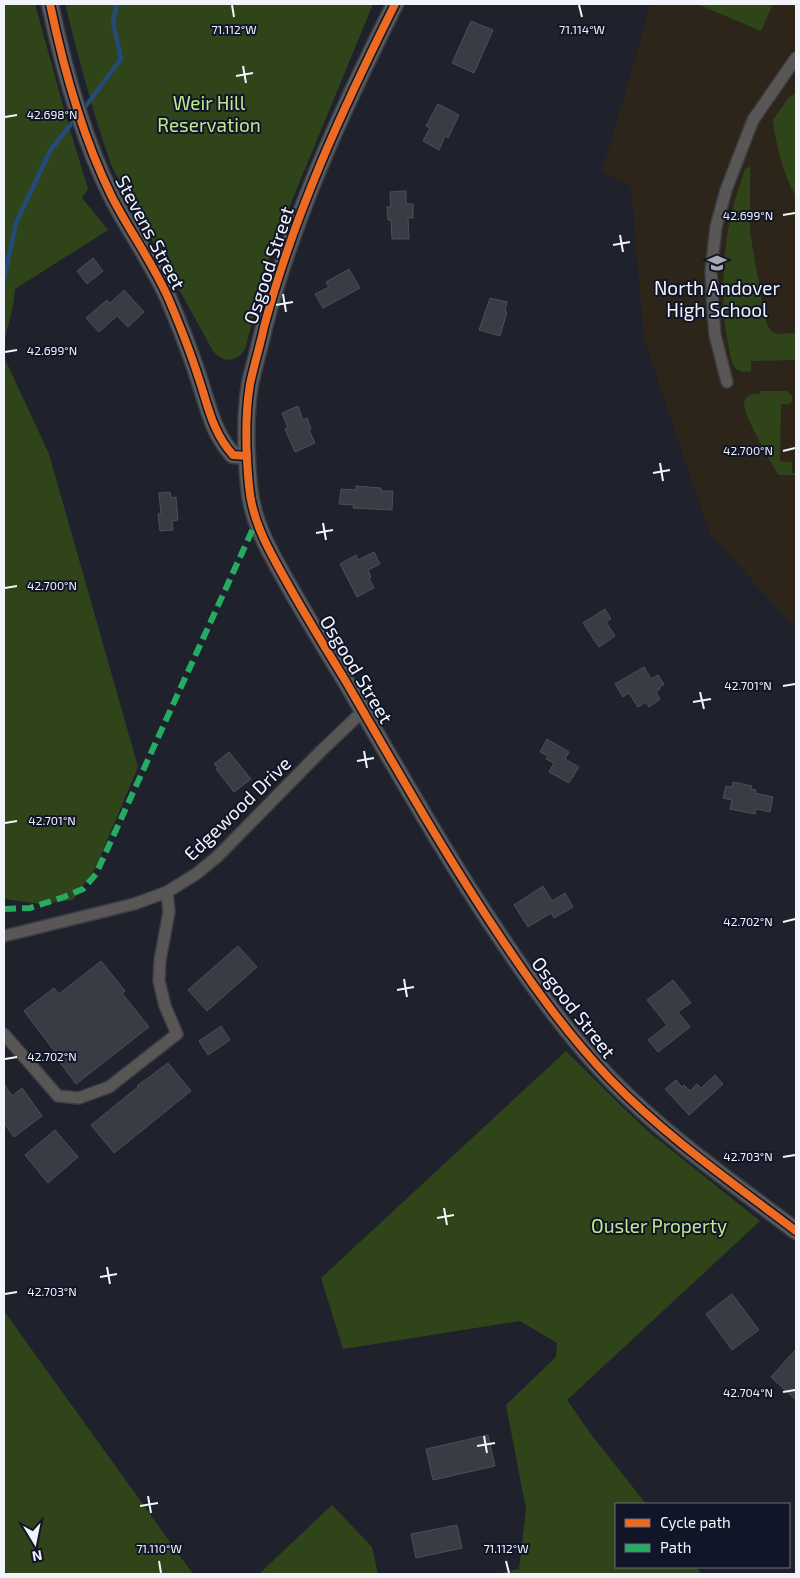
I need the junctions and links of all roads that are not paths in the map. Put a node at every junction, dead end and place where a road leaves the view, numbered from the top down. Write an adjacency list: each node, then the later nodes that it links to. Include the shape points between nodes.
1 (50, 4): 5 (street, Stevens Street, via 75,99 111,194 169,300 214,427 233,455)
2 (395, 4): 5 (street, Osgood Street, via 328,146 289,244 250,385)
3 (796, 58): 4 (street, via 753,120 726,190 716,227 711,271 713,311)
4 (726, 382)
5 (247, 456): 6 (street, Osgood Street, via 249,490 256,522 265,543)
6 (363, 711): 7 (street, Edgewood Drive, via 217,857); 10 (street, Osgood Street, via 462,880 535,988 574,1038 612,1081 651,1117)
7 (167, 892): 8 (street, Edgewood Drive, via 134,904); 9 (street, via 169,912 158,981 178,1034 109,1087 79,1098 58,1096)
8 (4, 936)
9 (4, 1034)
10 (796, 1231)

